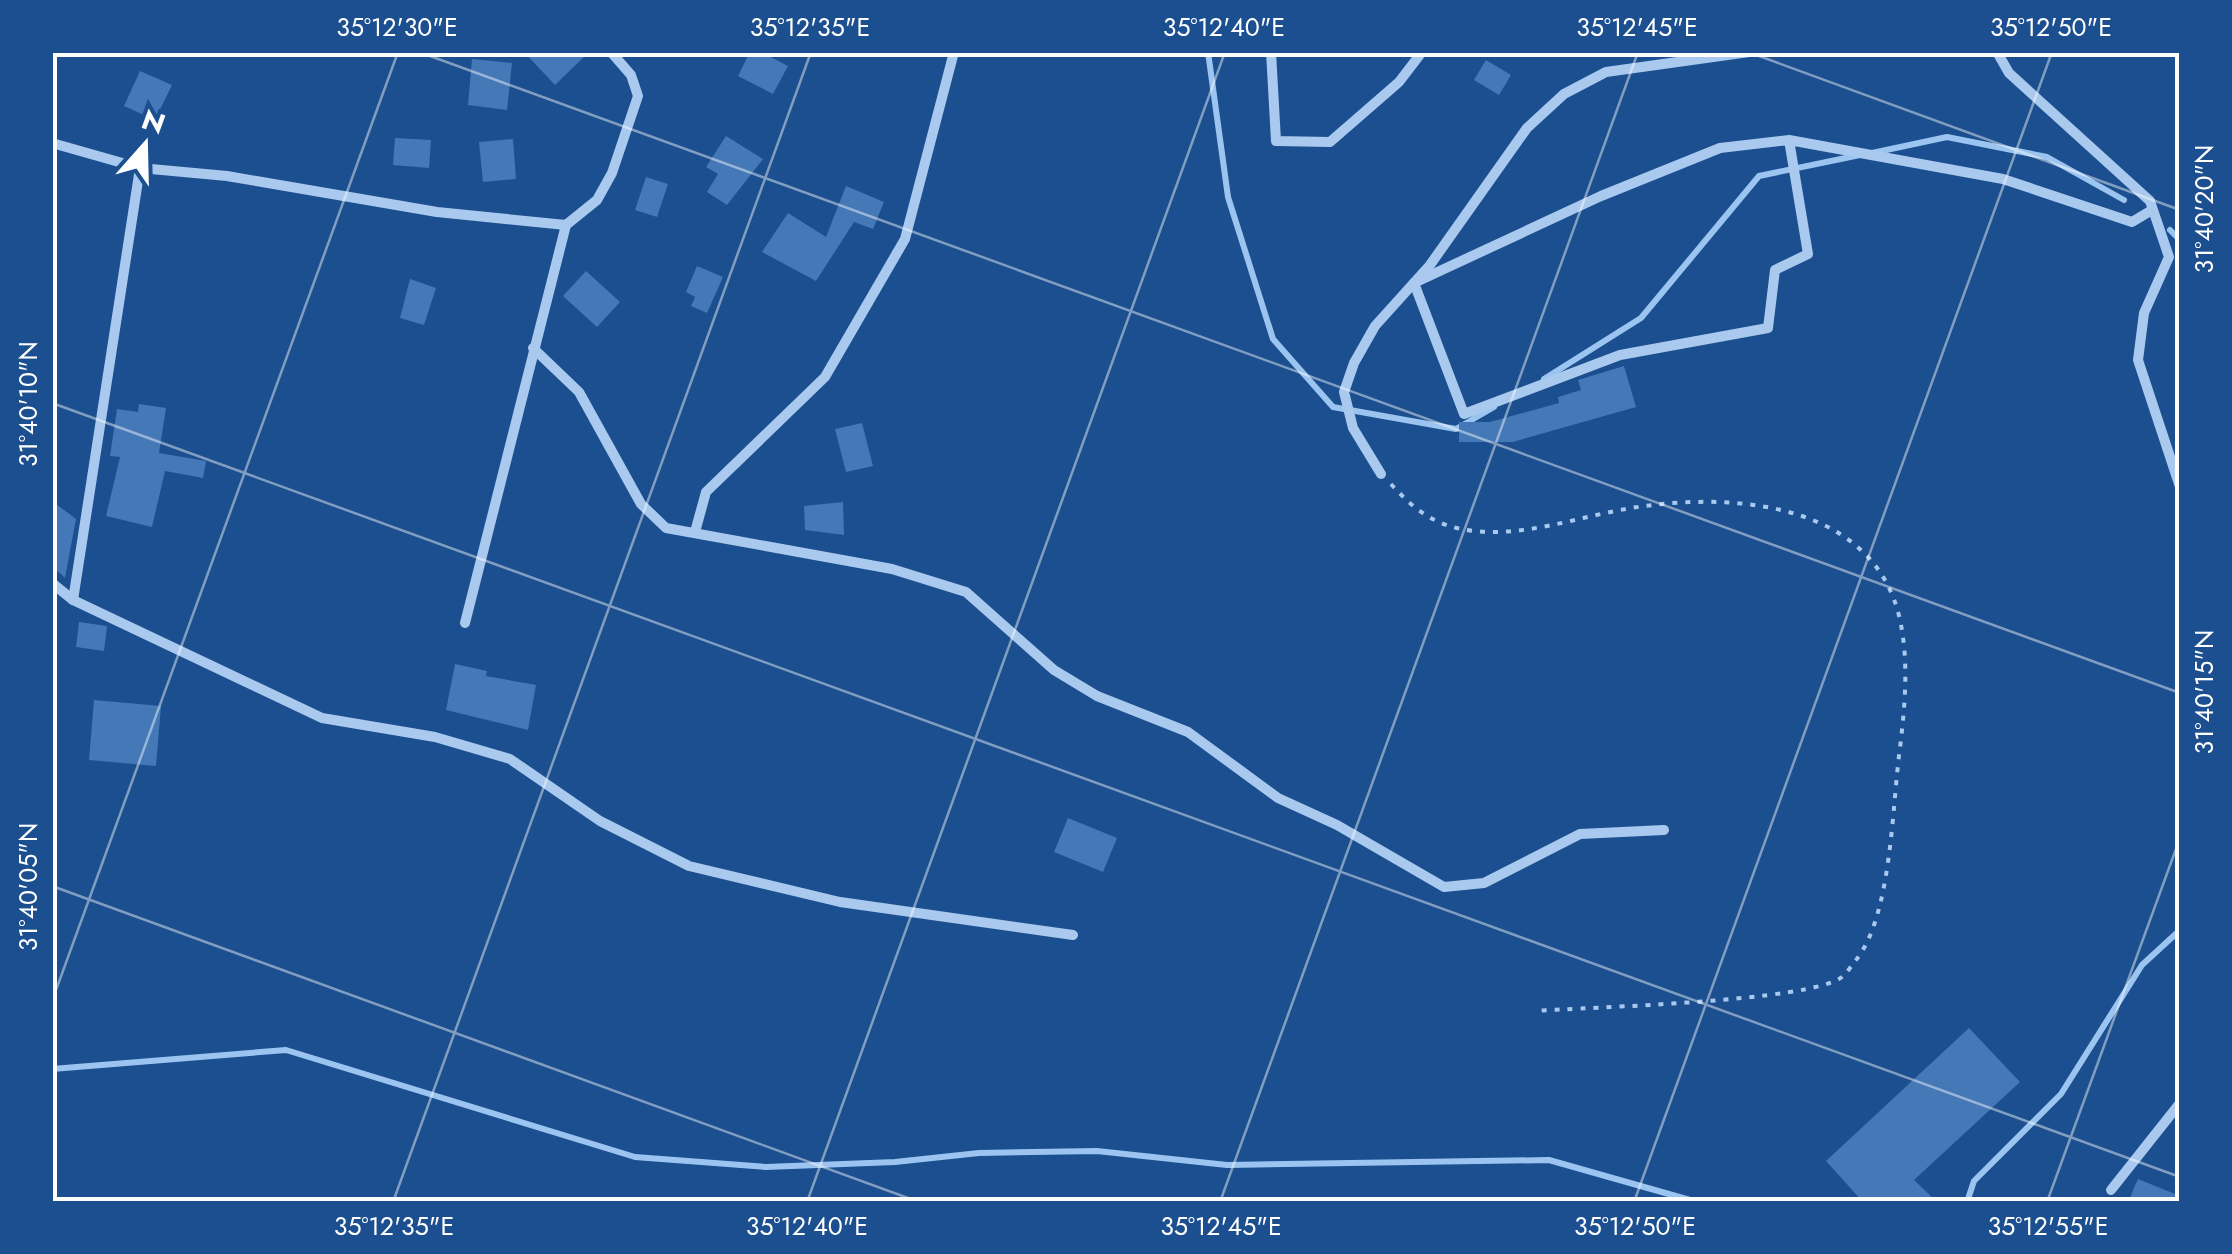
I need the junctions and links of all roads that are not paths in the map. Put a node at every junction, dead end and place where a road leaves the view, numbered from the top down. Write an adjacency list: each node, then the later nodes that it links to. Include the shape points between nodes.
1 (611, 52): 11 (street, via 632,75 638,96 605,186)
2 (954, 52): 18 (street, via 905,239 825,377 706,492)
3 (1271, 52): 4 (street, via 1276,141 1330,142 1400,82)
4 (1422, 52)
5 (1749, 52): 14 (street, via 1606,72 1564,94 1526,128)
6 (1997, 52): 10 (street, via 2009,73 2150,200)
7 (1789, 140): 10 (street, via 2003,180 2132,222); 14 (street, via 1720,148); 14 (street, via 1808,254 1775,270 1768,328 1620,355 1464,414)
8 (52, 143): 9 (street)
9 (140, 168): 11 (street); 20 (street)
10 (2152, 210): 12 (street)
11 (566, 225): 15 (street)
12 (2169, 257): 13 (street); 17 (street, via 2144,313 2138,360)
13 (2180, 268)
14 (1414, 283): 16 (street, via 1375,326 1344,392 1352,428)
15 (533, 348): 18 (street, via 579,392 641,504 666,528); 21 (street)
16 (1382, 474)
17 (2180, 487)
18 (695, 532): 22 (street, via 892,568 966,592 1054,670 1097,696 1188,732 1278,798 1444,887 1484,883 1580,834)
19 (52, 583): 20 (street)
20 (72, 600): 23 (street, via 322,718 435,736 510,759 600,821 689,866 840,902)
21 (465, 622)
22 (1664, 830)
23 (1073, 935)
24 (2180, 1103): 25 (street)
25 (2111, 1190)

